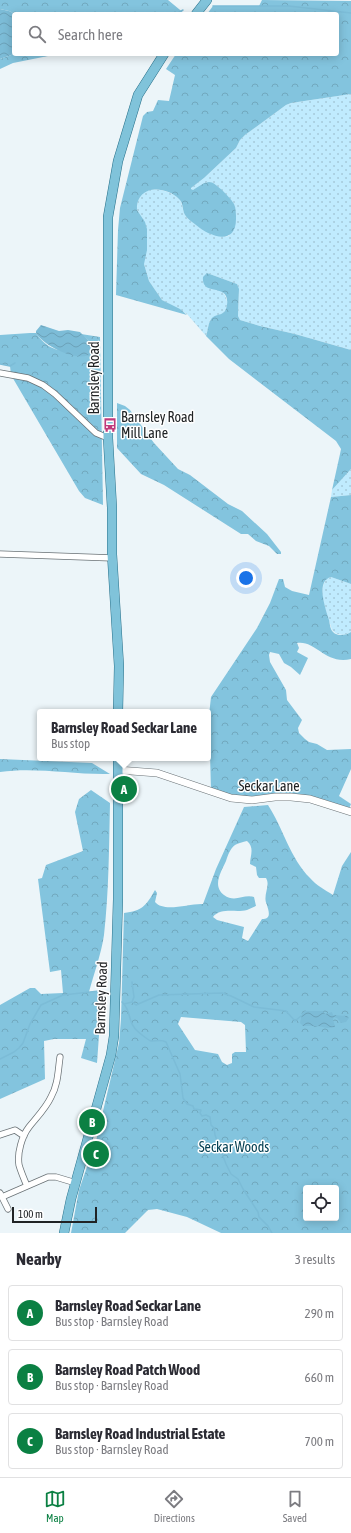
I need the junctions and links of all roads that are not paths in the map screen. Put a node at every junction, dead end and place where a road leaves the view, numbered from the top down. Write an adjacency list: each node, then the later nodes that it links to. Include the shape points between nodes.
1 (207, 0): 2 (main road)
2 (198, 12)
3 (163, 56): 5 (main road, Barnsley Road, via 138,96 118,161 108,217)
4 (0, 373): 5 (street, via 28,378 43,385 96,433)
5 (108, 438): 7 (main road, Barnsley Road)
6 (0, 554): 7 (street)
7 (113, 558): 8 (main road, Barnsley Road, via 119,666)
8 (118, 709)
9 (118, 761): 10 (main road, Barnsley Road)
10 (118, 770): 11 (street, Seckar Lane, via 157,773 231,798 310,799); 15 (main road, Barnsley Road, via 114,1036 112,1055)
11 (351, 812)
12 (60, 1057): 14 (street, via 54,1091 44,1110)
13 (0, 1135): 14 (street, via 15,1130)
14 (24, 1136): 16 (street, via 19,1161)
15 (76, 1183): 16 (street, via 48,1177); 19 (main road, Barnsley Road)
16 (27, 1186): 17 (street)
17 (1, 1195): 18 (street)
18 (8, 1210)
19 (64, 1233)

